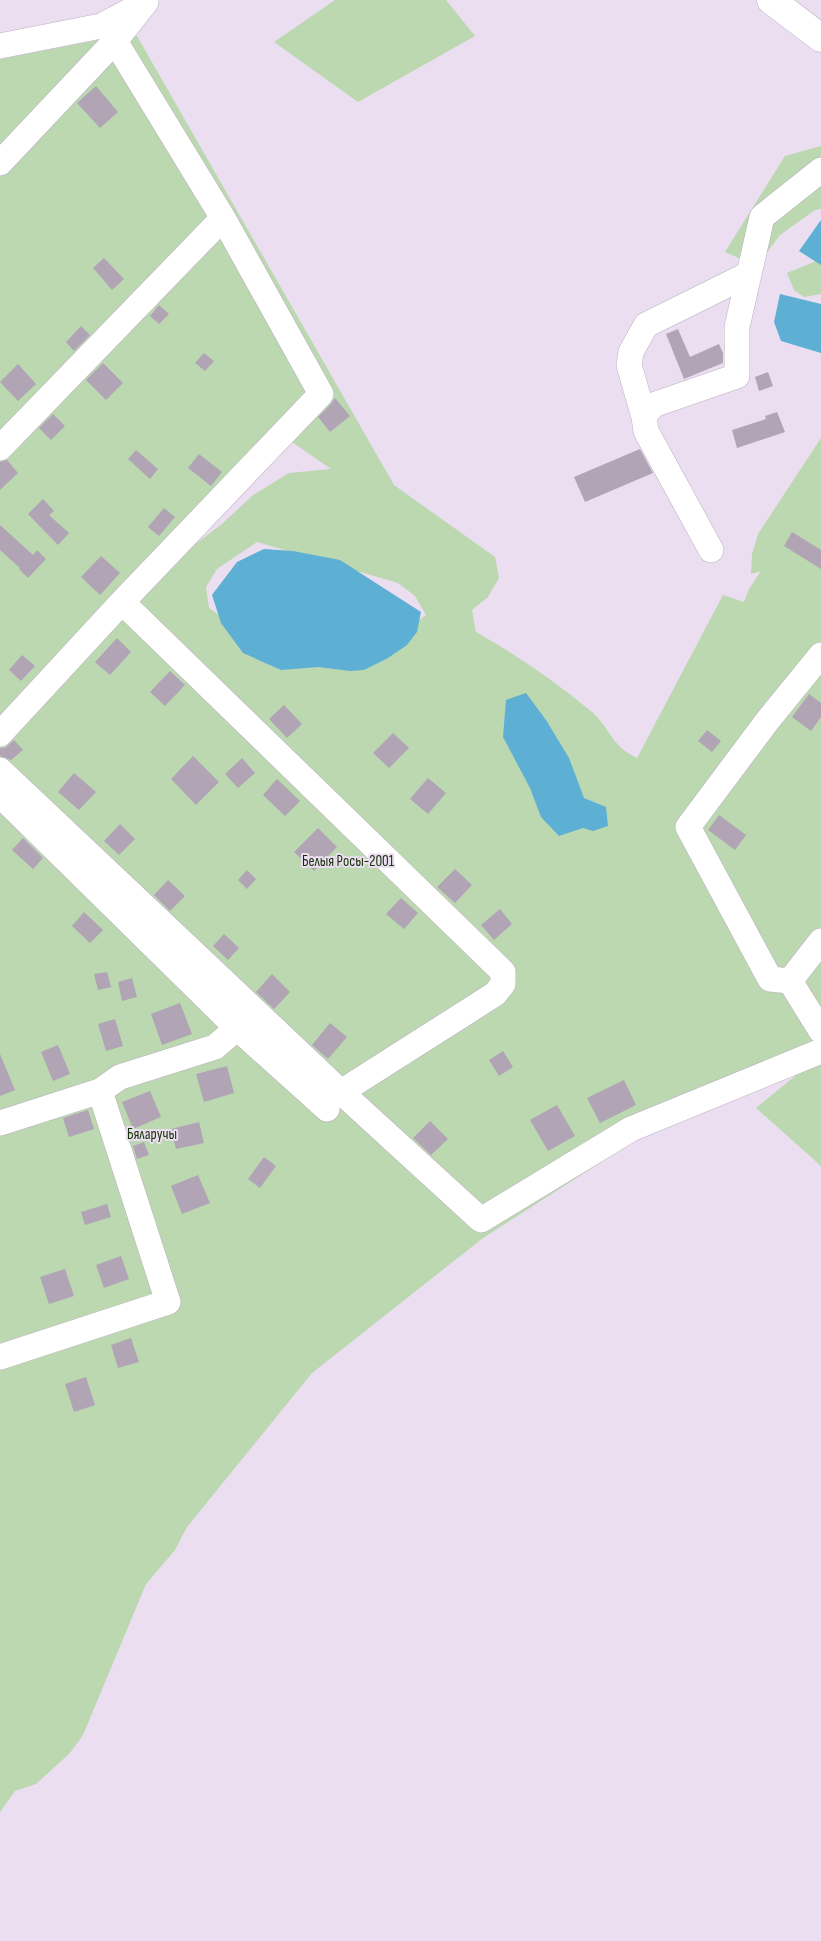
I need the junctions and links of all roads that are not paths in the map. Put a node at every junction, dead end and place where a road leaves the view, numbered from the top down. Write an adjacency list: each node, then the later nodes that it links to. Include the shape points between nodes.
1 (771, 0): 3 (main road)
2 (147, 1): 4 (street); 5 (street, via 101,26)
3 (821, 38)
4 (115, 41): 6 (street); 8 (street)
5 (0, 46)
6 (0, 163)
7 (821, 170): 9 (street, via 762,217)
8 (223, 218): 11 (street); 13 (street, via 321,394)
9 (749, 274): 10 (street, via 737,327 737,376 653,405); 10 (street, via 646,325 631,352 629,365)
10 (644, 417): 12 (street, via 646,431)
11 (0, 448)
12 (711, 550)
13 (122, 602): 15 (street); 24 (street, via 503,972 503,984 495,994)
14 (821, 655): 19 (street, via 688,827 770,979)
15 (0, 734)
16 (0, 770): 24 (street)
17 (0, 795): 20 (street)
18 (821, 942): 19 (street)
19 (790, 981): 21 (street)
20 (238, 1028): 23 (street, via 215,1047 120,1077); 24 (street)
21 (821, 1031)
22 (821, 1051): 24 (street, via 631,1129 481,1220)
23 (100, 1091): 25 (street); 26 (street, via 168,1302)
24 (334, 1100)
25 (0, 1123)
26 (0, 1357)

